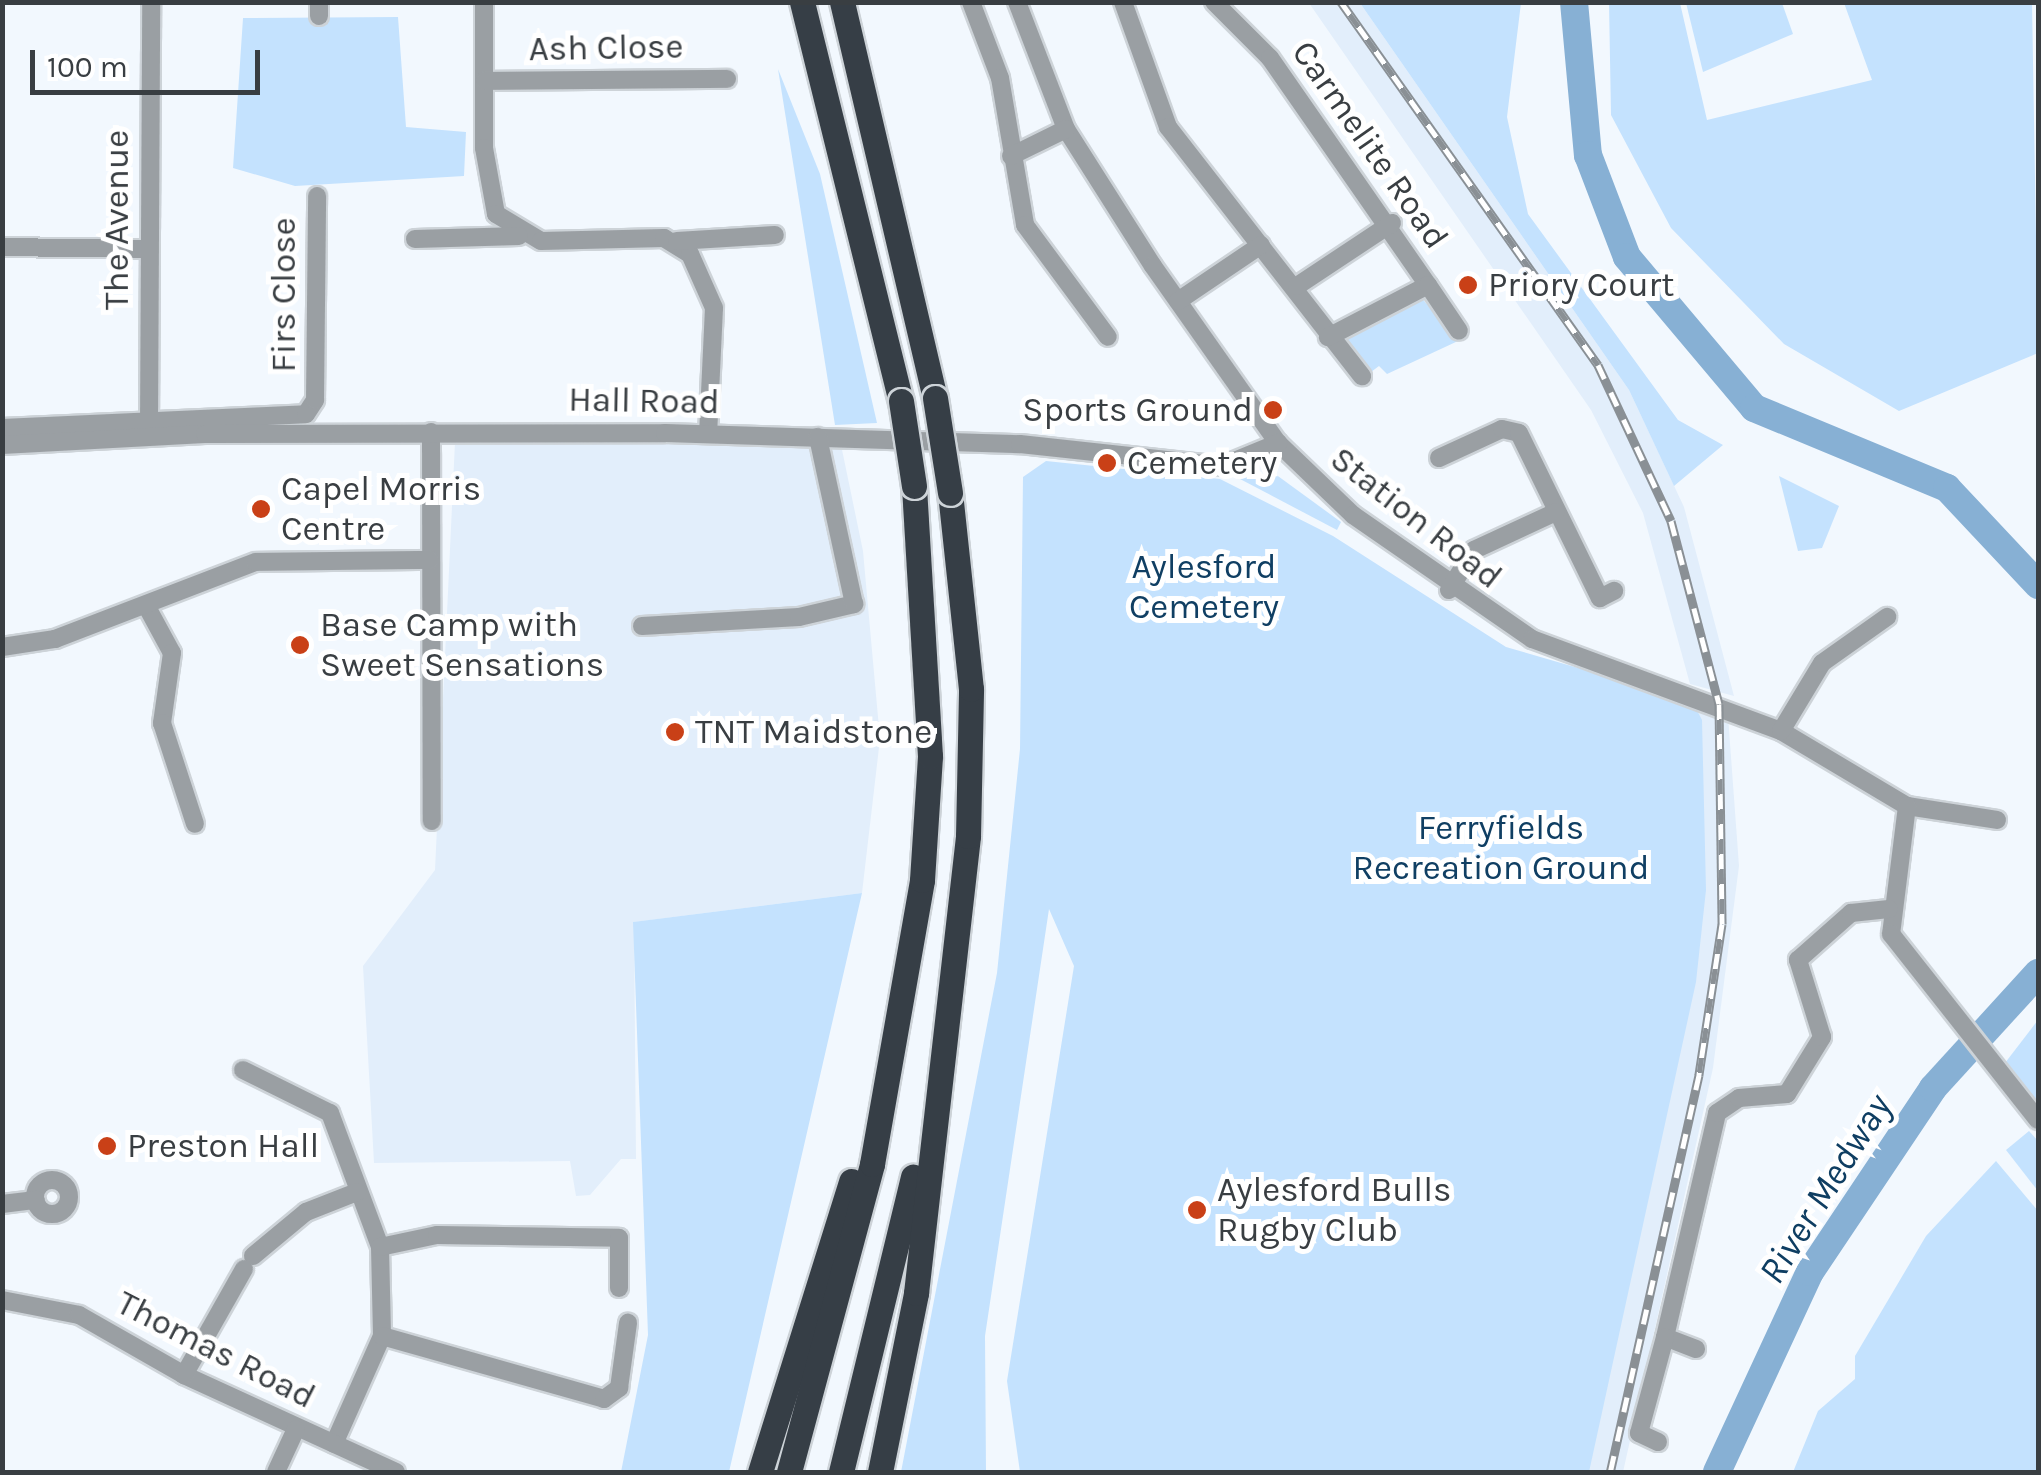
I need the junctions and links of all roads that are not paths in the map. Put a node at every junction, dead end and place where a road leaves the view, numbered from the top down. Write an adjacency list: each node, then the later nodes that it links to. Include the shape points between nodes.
1 (152, 2): 23 (street, The Avenue)
2 (484, 2): 10 (street)
3 (802, 2): 54 (highway, bridge, via 901,401 914,486 930,756 915,933)
4 (842, 2): 56 (highway, bridge, via 935,398 971,689 968,836)
5 (971, 2): 12 (street, via 1000,78)
6 (1016, 2): 11 (street, Station Road)
7 (1123, 2): 21 (street, via 1168,126)
8 (1214, 2): 15 (street, Carmelite Road, via 1270,58)
9 (728, 79): 10 (street, Ash Close)
10 (485, 82): 14 (street)
11 (1066, 129): 12 (street); 26 (street, Station Road)
12 (1010, 156): 29 (street, via 1034,246)
13 (317, 196): 31 (street, Firs Close, via 315,400 306,414)
14 (489, 197): 16 (street, via 504,227); 18 (street)
15 (1392, 223): 24 (street, Carmelite Road); 25 (street)
16 (528, 236): 18 (street); 20 (street)
17 (775, 236): 20 (street)
18 (476, 237): 19 (street)
19 (414, 238)
20 (677, 241): 34 (street, via 701,268 714,308)
21 (1261, 245): 25 (street); 26 (street)
22 (2, 247): 23 (street)
23 (148, 249): 31 (street, The Avenue)
24 (1428, 285): 27 (street, Carmelite Road); 28 (street, Carmelite Road)
25 (1297, 286): 28 (street)
26 (1178, 302): 37 (street, Station Road)
27 (1459, 330)
28 (1328, 336): 30 (street)
29 (1108, 337)
30 (1362, 376)
31 (150, 417): 32 (street); 36 (street, The Avenue)
32 (2, 428)
33 (431, 432): 34 (street, Hall Road); 36 (street, Hall Road); 41 (street)
34 (708, 434): 35 (street, Hall Road)
35 (818, 437): 37 (street, Hall Road, via 1020,444 1222,466); 46 (street, via 854,604 800,617)
36 (150, 438): 38 (street, Hall Road)
37 (1278, 443): 42 (street, Station Road)
38 (2, 446)
39 (1439, 458): 40 (street, via 1502,428 1519,433)
40 (1556, 512): 42 (street, via 1474,550); 43 (street, via 1600,598)
41 (430, 560): 44 (street, via 256,562); 51 (street)
42 (1449, 590): 48 (street, Station Road, via 1532,638)
43 (1614, 591)
44 (146, 607): 47 (street); 52 (street, via 172,654 162,723)
45 (1887, 617): 48 (street, via 1822,664)
46 (642, 626)
47 (2, 647)
48 (1781, 731): 49 (street, Station Road)
49 (1907, 806): 50 (street, Station Road); 53 (street)
50 (1998, 820)
51 (432, 821)
52 (194, 824)
53 (1889, 908): 57 (street, via 1891,934 1931,992); 66 (street, via 1851,913 1798,960 1822,1037 1787,1094 1740,1098 1717,1113)
54 (890, 1066): 74 (highway); 75 (highway)
55 (242, 1070): 58 (street, via 330,1113)
56 (931, 1109): 76 (highway); 77 (highway, via 916,1293)
57 (2036, 1118)
58 (358, 1192): 61 (street); 68 (street, via 306,1212 248,1263)
59 (36, 1200): 60 (street)
60 (2, 1204)
61 (380, 1247): 62 (street, via 436,1235 619,1238); 65 (street)
62 (618, 1288)
63 (2, 1300): 68 (street, Thomas Road, via 78,1314)
64 (628, 1323): 65 (street, via 619,1388 604,1399)
65 (382, 1336): 71 (street)
66 (1665, 1337): 67 (street); 70 (street, via 1639,1433)
67 (1696, 1350)
68 (184, 1375): 69 (street, Thomas Road)
69 (296, 1430): 71 (street, Thomas Road); 72 (street)
70 (1658, 1442)
71 (334, 1444): 73 (street, Thomas Road)
72 (276, 1472)
73 (396, 1472)
74 (760, 1472)
75 (789, 1472)
76 (841, 1472)
77 (880, 1472)

